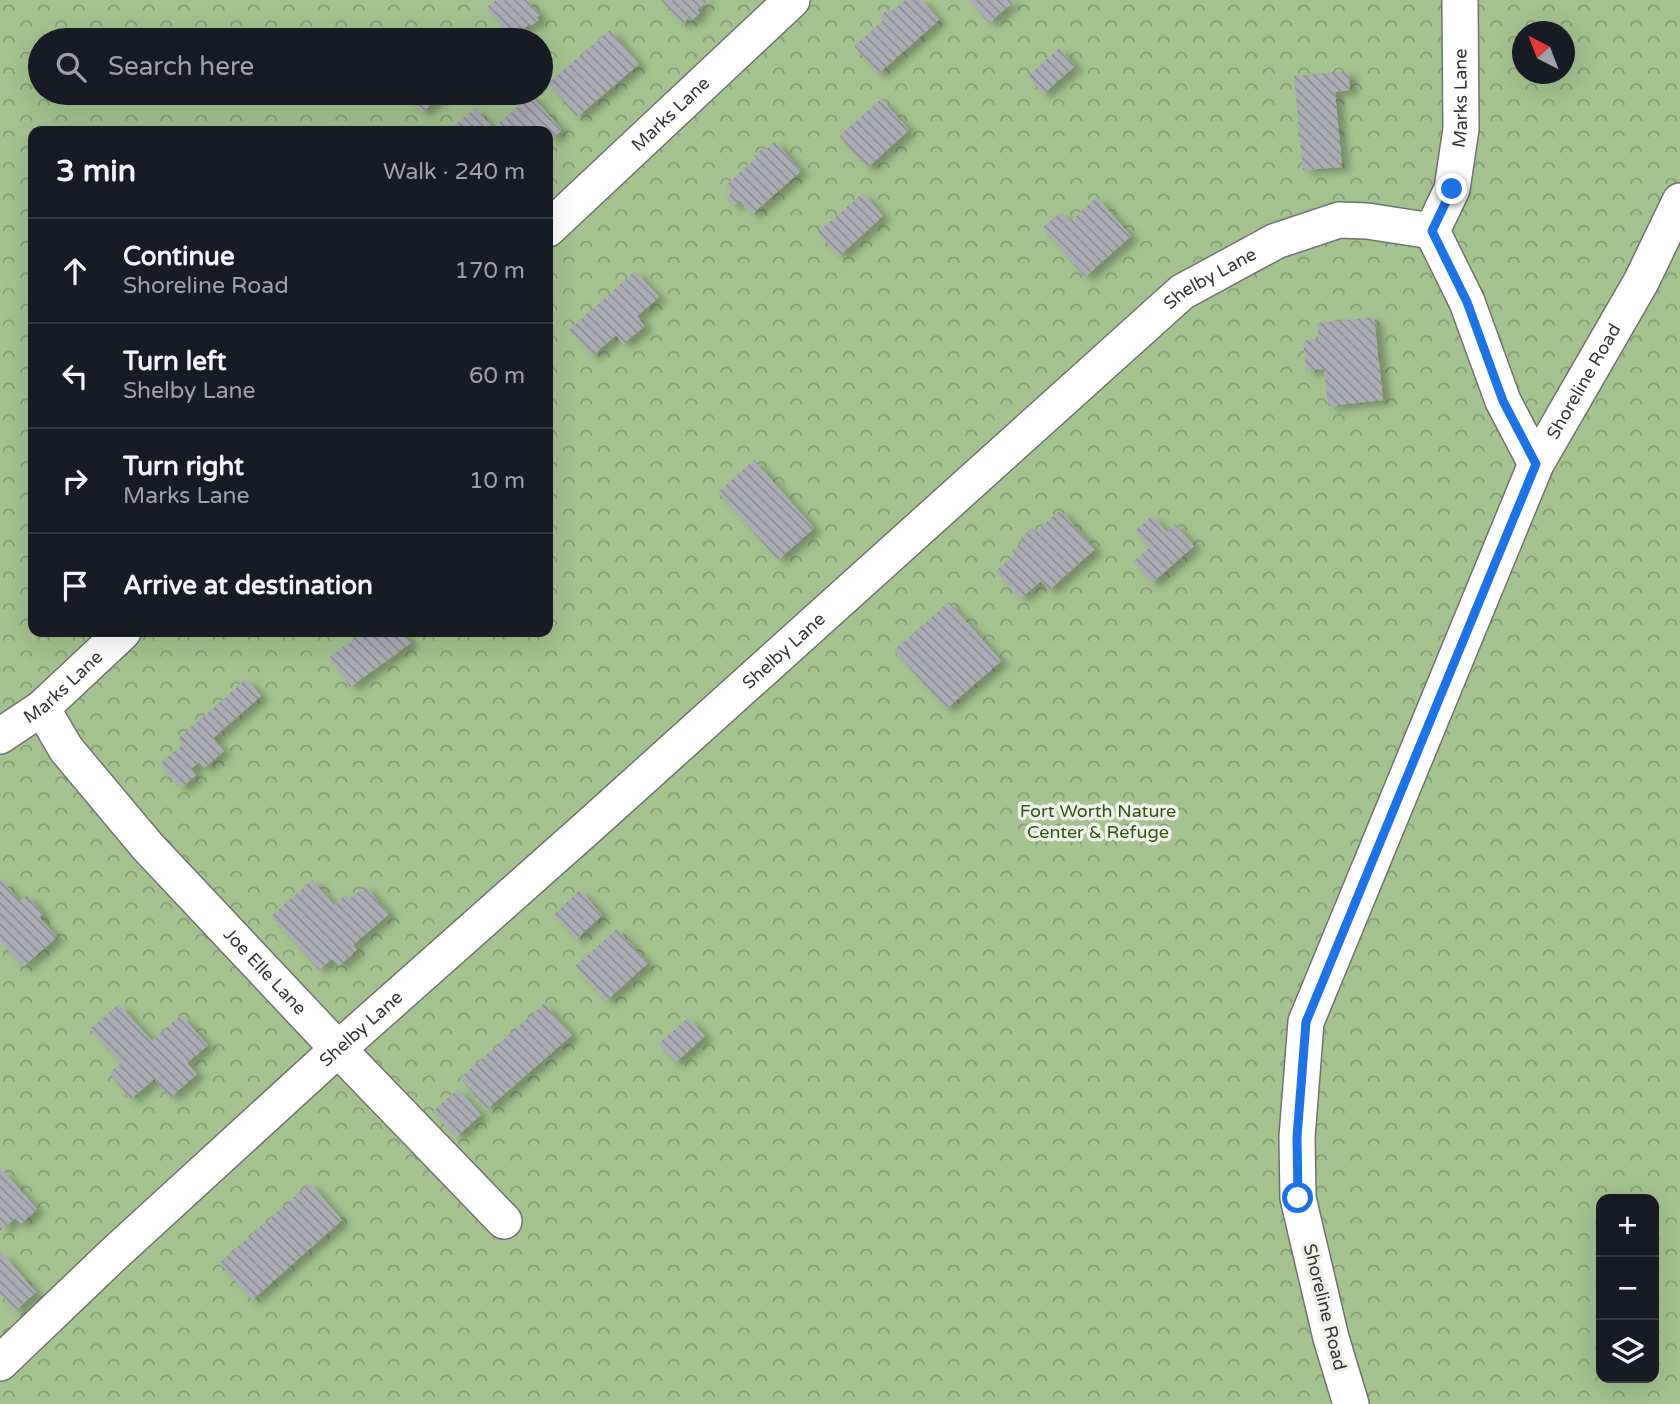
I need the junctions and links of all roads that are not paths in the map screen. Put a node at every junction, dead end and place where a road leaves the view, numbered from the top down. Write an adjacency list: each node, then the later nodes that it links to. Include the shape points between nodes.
1 (792, 0): 4 (street, Marks Lane)
2 (1460, 0): 5 (street, Marks Lane, via 1461,129 1452,189)
3 (1680, 201): 6 (street, Shoreline Road, via 1641,282)
4 (553, 224)
5 (1432, 231): 6 (street, via 1467,302 1503,401); 10 (street, Shelby Lane, via 1339,220 1276,242 1182,292)
6 (1536, 464): 13 (street, Shoreline Road, via 1306,1022 1297,1137 1298,1198)
7 (118, 637): 8 (street, Marks Lane)
8 (42, 708): 9 (street, Marks Lane); 10 (street, Joe Elle Lane, via 66,749 148,846)
9 (0, 736)
10 (338, 1049): 11 (street, Joe Elle Lane); 12 (street, Shelby Lane)
11 (504, 1221)
12 (0, 1363)
13 (1351, 1404)

